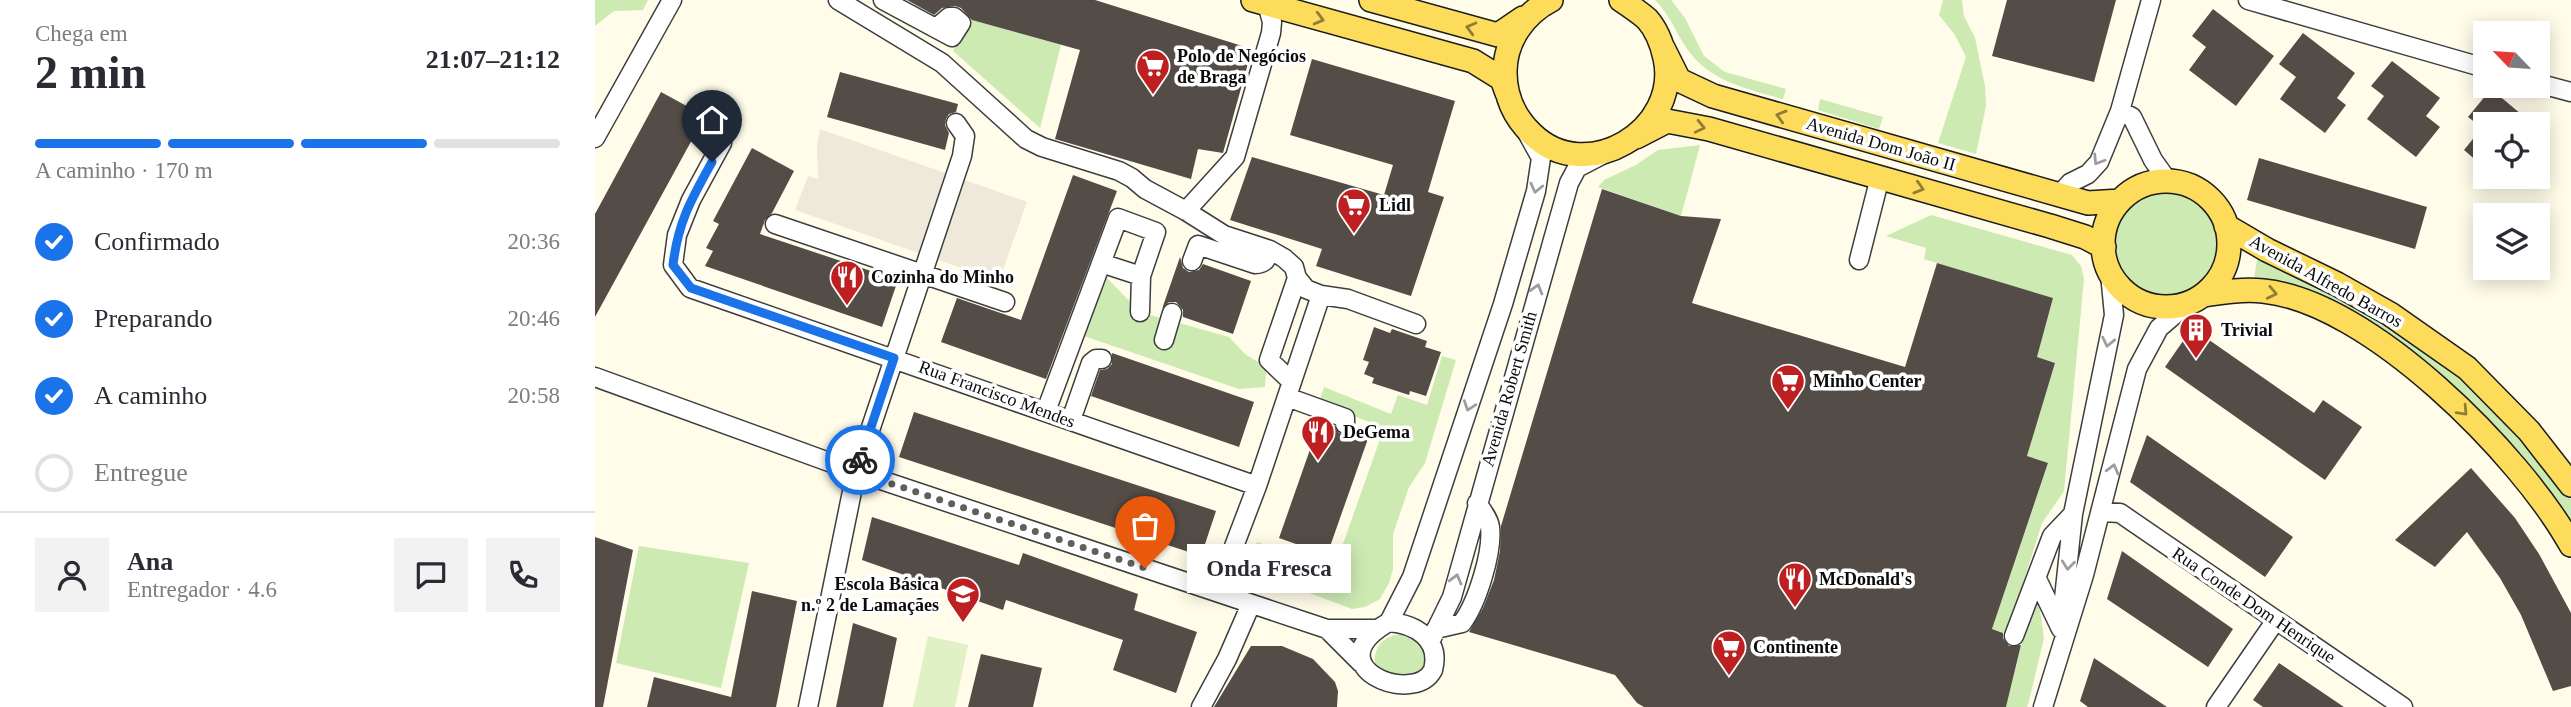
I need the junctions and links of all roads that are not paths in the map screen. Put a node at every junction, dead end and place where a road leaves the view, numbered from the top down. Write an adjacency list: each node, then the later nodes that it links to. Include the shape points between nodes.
1 (672, 0): 21 (street)
2 (838, 0): 28 (street, via 942,63 1026,139 1119,171)
3 (883, 0): 11 (street)
4 (1371, 0): 10 (main road, one-way to 4, via 1498,35)
5 (1551, 0): 10 (main road)
6 (1621, 0): 12 (main road, Avenida Dom João II, via 1647,20)
7 (2151, 0): 17 (street)
8 (2248, 0): 13 (street)
9 (1269, 5): 16 (main road, one-way to 16, via 1473,61 1502,79); 28 (street, via 1271,33 1235,157)
10 (1532, 12): 16 (main road, via 1506,56)
11 (936, 28)
12 (1663, 48): 20 (main road, via 1667,65 1664,97); 26 (main road, Avenida Dom João II, one-way to 12, via 1713,96 1679,80)
13 (2473, 65)
14 (2550, 86): 15 (street)
15 (2571, 92)
16 (1508, 98): 19 (main road)
17 (2120, 111): 25 (street, via 2132,117); 26 (street, one-way to 26, via 2099,162)
18 (955, 122): 37 (street, via 965,136 962,156)
19 (1523, 125): 23 (main road, via 1536,138 1563,152); 65 (street, Avenida Robert Smith, one-way to 65, via 1541,158 1536,191 1412,577)
20 (1636, 137): 23 (main road, Avenida Dom João II); 24 (main road, Avenida Dom João II, one-way to 24, via 1667,121)
21 (595, 138)
22 (722, 143): 47 (street, Rua Francisco Mendes, via 677,235 673,265 691,288)
23 (1608, 152): 57 (street, Avenida Robert Smith, one-way to 23, via 1569,183 1577,168)
24 (1880, 177): 31 (main road, Avenida Dom João II, one-way to 31, via 2085,237); 33 (street)
25 (2168, 181): 27 (main road, Avenida Dom João II, via 2138,188); 30 (main road, via 2197,189 2209,198)
26 (2059, 195): 27 (main road, Avenida Dom João II, via 2093,204)
27 (2120, 201): 31 (main road, via 2106,224)
28 (1187, 211): 32 (street, via 1224,235)
29 (775, 225): 37 (street)
30 (2227, 226): 41 (main road, via 2227,261 2216,283); 55 (main road, Avenida Alfredo Barros, via 2391,314 2467,368 2529,431)
31 (2104, 247): 36 (main road)
32 (1270, 250): 34 (street, via 1267,260 1255,264 1198,245); 39 (street, via 1294,267)
33 (1859, 260)
34 (1192, 261)
35 (1101, 262): 38 (street); 38 (street, via 1118,218 1156,232); 51 (street)
36 (2110, 274): 41 (main road, via 2127,295 2155,307); 59 (street, one-way to 59, via 2113,315)
37 (922, 275): 42 (street); 47 (street)
38 (1141, 276): 43 (street)
39 (1297, 278): 40 (street, via 1306,289); 50 (street, via 1269,360)
40 (1321, 295): 45 (street, via 1348,299); 50 (street)
41 (2195, 300): 58 (street, one-way to 41, via 2137,369 2159,328); 60 (main road, Avenida Alfredo Barros, one-way to 60, via 2239,291 2273,293 2332,313 2369,336 2456,402 2532,489)
42 (1005, 302)
43 (1140, 312)
44 (1172, 313): 46 (street)
45 (1416, 324)
46 (1164, 340)
47 (894, 358): 51 (street, Rua Francisco Mendes); 54 (street)
48 (1102, 359): 52 (street, via 1091,363)
49 (595, 377): 54 (street)
50 (1290, 390): 53 (street, via 1345,418); 56 (street)
51 (1047, 411): 52 (street, Rua Francisco Mendes)
52 (1071, 421): 56 (street, Rua Francisco Mendes)
53 (1345, 424)
54 (856, 472): 62 (street); 72 (street)
55 (2571, 485)
56 (1257, 486): 62 (street)
57 (1477, 503): 68 (street, Avenida Robert Smith, one-way to 57, via 1451,597); 68 (street, via 1490,524 1491,547 1471,612 1462,623)
58 (2102, 512): 64 (street, Rua Conde Dom Henrique, via 2120,513); 70 (street)
59 (2073, 514): 61 (street, via 2052,536); 67 (street, one-way to 67)
60 (2571, 545)
61 (2037, 579): 67 (street); 69 (street)
62 (1217, 591): 63 (street)
63 (1251, 604): 66 (street); 73 (street)
64 (2276, 620): 75 (street); 76 (street, Rua Conde Dom Henrique)
65 (1383, 625): 66 (street); 68 (street, via 1409,625); 71 (street, via 1362,651)
66 (1327, 629): 71 (street)
67 (2061, 630): 70 (street)
68 (1433, 635): 71 (street, via 1432,671 1415,695 1375,692)
69 (2014, 636)
70 (2059, 651): 74 (street)
71 (1361, 663)
72 (808, 707)
73 (1201, 707)
74 (2043, 707)
75 (2215, 707)
76 (2403, 707)

